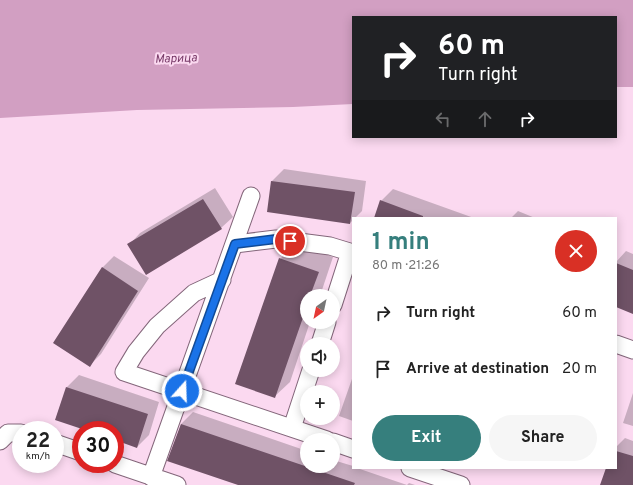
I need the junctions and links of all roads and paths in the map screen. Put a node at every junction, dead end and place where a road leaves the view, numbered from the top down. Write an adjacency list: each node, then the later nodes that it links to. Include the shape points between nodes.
1 (251, 196): 2 (street)
2 (235, 244): 3 (street, via 276,239 330,246); 4 (street)
3 (352, 253): 5 (street)
4 (222, 280): 9 (street); 9 (street, via 194,293 157,326 124,372)
5 (339, 289)
6 (617, 344): 7 (street)
7 (633, 350)
8 (309, 377): 10 (street)
9 (182, 391): 10 (street); 18 (street)
10 (292, 428): 12 (street)
11 (12, 433): 13 (street, via 8,433)
12 (307, 433)
13 (0, 440)
14 (340, 444): 15 (street)
15 (352, 449)
16 (124, 467): 18 (street)
17 (413, 469): 20 (street)
18 (152, 477): 19 (street)
19 (177, 485)
20 (461, 485)

